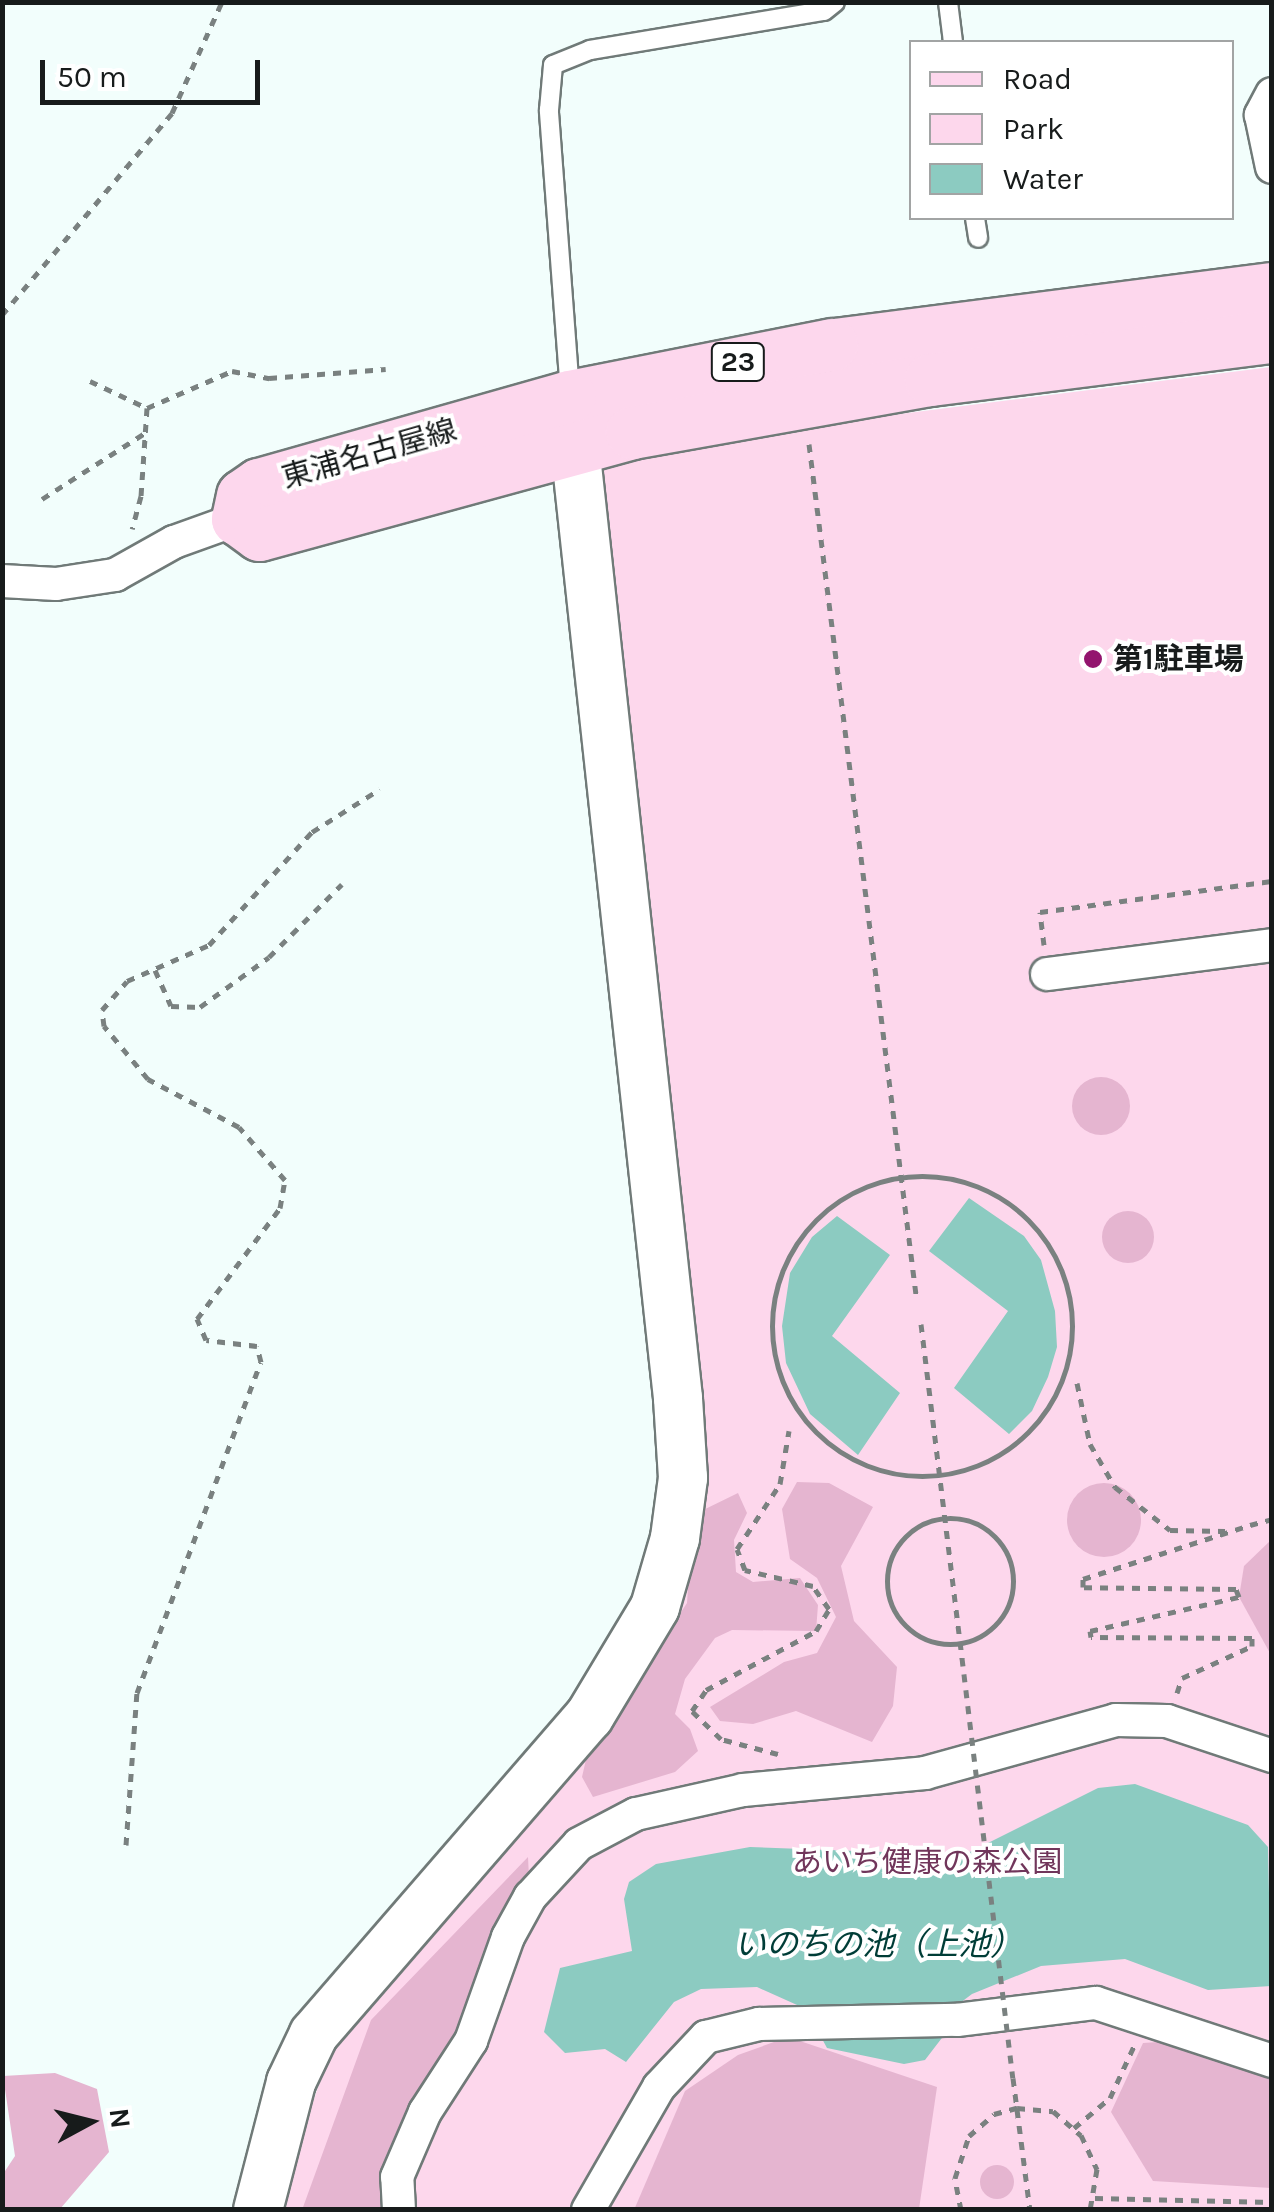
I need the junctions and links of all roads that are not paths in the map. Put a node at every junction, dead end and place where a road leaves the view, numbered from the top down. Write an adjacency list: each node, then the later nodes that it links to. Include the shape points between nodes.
1 (836, 2): 10 (lane, via 824,10 590,50 553,65 549,110)
2 (948, 2): 3 (lane)
3 (953, 40)
4 (1272, 94): 5 (street, via 1261,115)
5 (1272, 167)
6 (975, 220): 7 (lane)
7 (978, 238)
8 (1272, 289): 10 (main road, 東浦名古屋線 / 23, via 850,343)
9 (1272, 338): 11 (main road, 東浦名古屋線 / 23, via 931,380)
10 (570, 397): 11 (street); 12 (main road, 東浦名古屋線 / 23, via 259,485 242,496)
11 (575, 448): 12 (main road, 東浦名古屋線 / 23, via 260,536); 18 (street, via 678,1398 683,1478 675,1538 654,1607 589,1717 314,2034 291,2082)
12 (238, 520): 13 (street, via 174,542 115,576 56,584)
13 (2, 581)
14 (1272, 946): 15 (street)
15 (1047, 974)
16 (1272, 1756): 19 (street, via 1168,1721 1116,1720 925,1774 686,1800 636,1814 579,1844 530,1897 508,1937 471,2041 425,2112 397,2176)
17 (1272, 2061): 20 (street, via 1096,2003 957,2020 807,2020 706,2037 659,2087)
18 (258, 2210)
19 (399, 2210)
20 (588, 2210)

